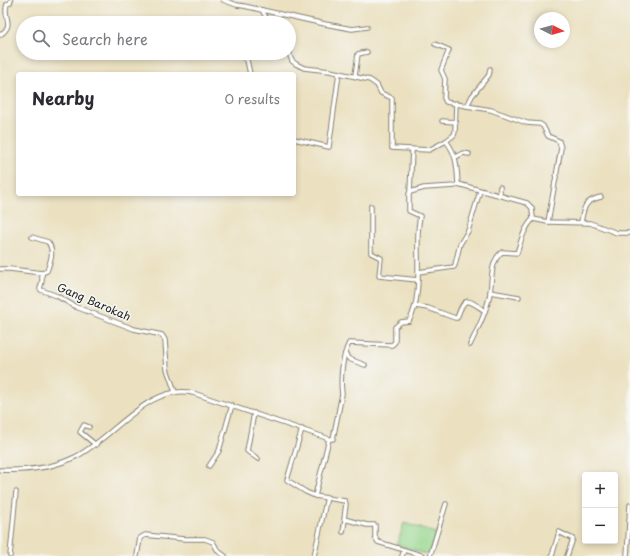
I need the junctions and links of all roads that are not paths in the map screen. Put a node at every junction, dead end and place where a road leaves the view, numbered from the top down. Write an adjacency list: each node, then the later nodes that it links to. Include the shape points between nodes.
1 (11, 0): 8 (street, via 6,6 8,27)
2 (223, 0): 3 (street)
3 (262, 10): 4 (street); 5 (street)
4 (265, 16)
5 (291, 16)
6 (296, 17): 7 (street, via 352,28)
7 (367, 27)
8 (0, 35)
9 (435, 44): 17 (street, via 449,50 441,70 445,79 444,100)
10 (367, 52): 16 (street, via 358,54)
11 (247, 60): 14 (street)
12 (292, 60): 15 (street, via 304,68)
13 (490, 69): 18 (street, via 489,75 472,96)
14 (250, 72)
15 (339, 73): 16 (street); 21 (street, via 329,147)
16 (355, 76): 23 (street, via 374,81 381,93 392,98 392,148)
17 (456, 103): 18 (street); 20 (street)
18 (468, 106): 34 (street, via 491,110 527,123 540,124 548,136 559,141 561,148)
19 (442, 121): 20 (street)
20 (456, 122): 22 (street, via 455,132)
21 (296, 139)
22 (446, 142): 23 (street, via 429,150); 25 (street)
23 (412, 150): 29 (street)
24 (469, 154): 25 (street, via 463,153)
25 (456, 157): 26 (street)
26 (458, 184): 28 (street); 29 (street)
27 (500, 187): 30 (street)
28 (480, 191): 30 (street); 39 (street, via 468,231 460,244 455,266)
29 (410, 192): 39 (street, via 409,210 420,216)
30 (500, 195): 33 (street, via 527,203 532,208)
31 (601, 197): 35 (street, via 588,202)
32 (371, 206): 41 (street, via 371,253 380,258 379,276)
33 (533, 219): 34 (street); 42 (street, via 518,253 500,254 491,274)
34 (547, 222): 35 (street)
35 (581, 222): 36 (street)
36 (630, 233)
37 (32, 237): 40 (street, via 48,242 51,248 52,254 47,271)
38 (0, 269): 40 (street)
39 (418, 272): 41 (street)
40 (42, 273): 49 (street, Gang Barokah, via 40,290 134,329 162,336 165,340 167,369)
41 (418, 280): 44 (street)
42 (490, 292): 43 (street); 45 (street)
43 (519, 297)
44 (415, 306): 45 (street, via 455,318 467,301); 47 (street, via 409,321 401,322 395,327 395,342 392,345 350,342)
45 (485, 311): 46 (street)
46 (470, 345)
47 (345, 354): 48 (street, via 349,359); 54 (street, via 342,394 334,438)
48 (365, 365)
49 (175, 392): 50 (street, via 190,392); 55 (street, via 137,410)
50 (232, 406): 51 (street); 57 (street, via 219,452)
51 (254, 413): 53 (street); 56 (street, via 246,451)
52 (88, 427): 55 (street, via 84,425 80,432)
53 (302, 429): 54 (street); 60 (street)
54 (329, 439): 62 (street)
55 (96, 445): 58 (street, via 75,458 51,465 22,470)
56 (258, 459)
57 (209, 466)
58 (0, 470)
59 (283, 478): 60 (street)
60 (287, 480): 62 (street)
61 (16, 492): 69 (street)
62 (316, 496): 63 (street)
63 (327, 497): 66 (street, via 346,501 343,518); 72 (street)
64 (446, 504): 75 (street)
65 (630, 506): 78 (street)
66 (345, 520): 67 (street); 68 (street, via 375,525 375,537 378,542)
67 (343, 532)
68 (404, 550): 73 (street); 74 (street)
69 (10, 556)
70 (137, 556): 71 (street, via 140,538 145,534 206,539 213,542 218,551)
71 (225, 556)
72 (314, 556)
73 (402, 556)
74 (424, 556)
75 (430, 556)
76 (552, 556): 77 (street, via 559,532 573,539)
77 (567, 556)
78 (627, 556)

